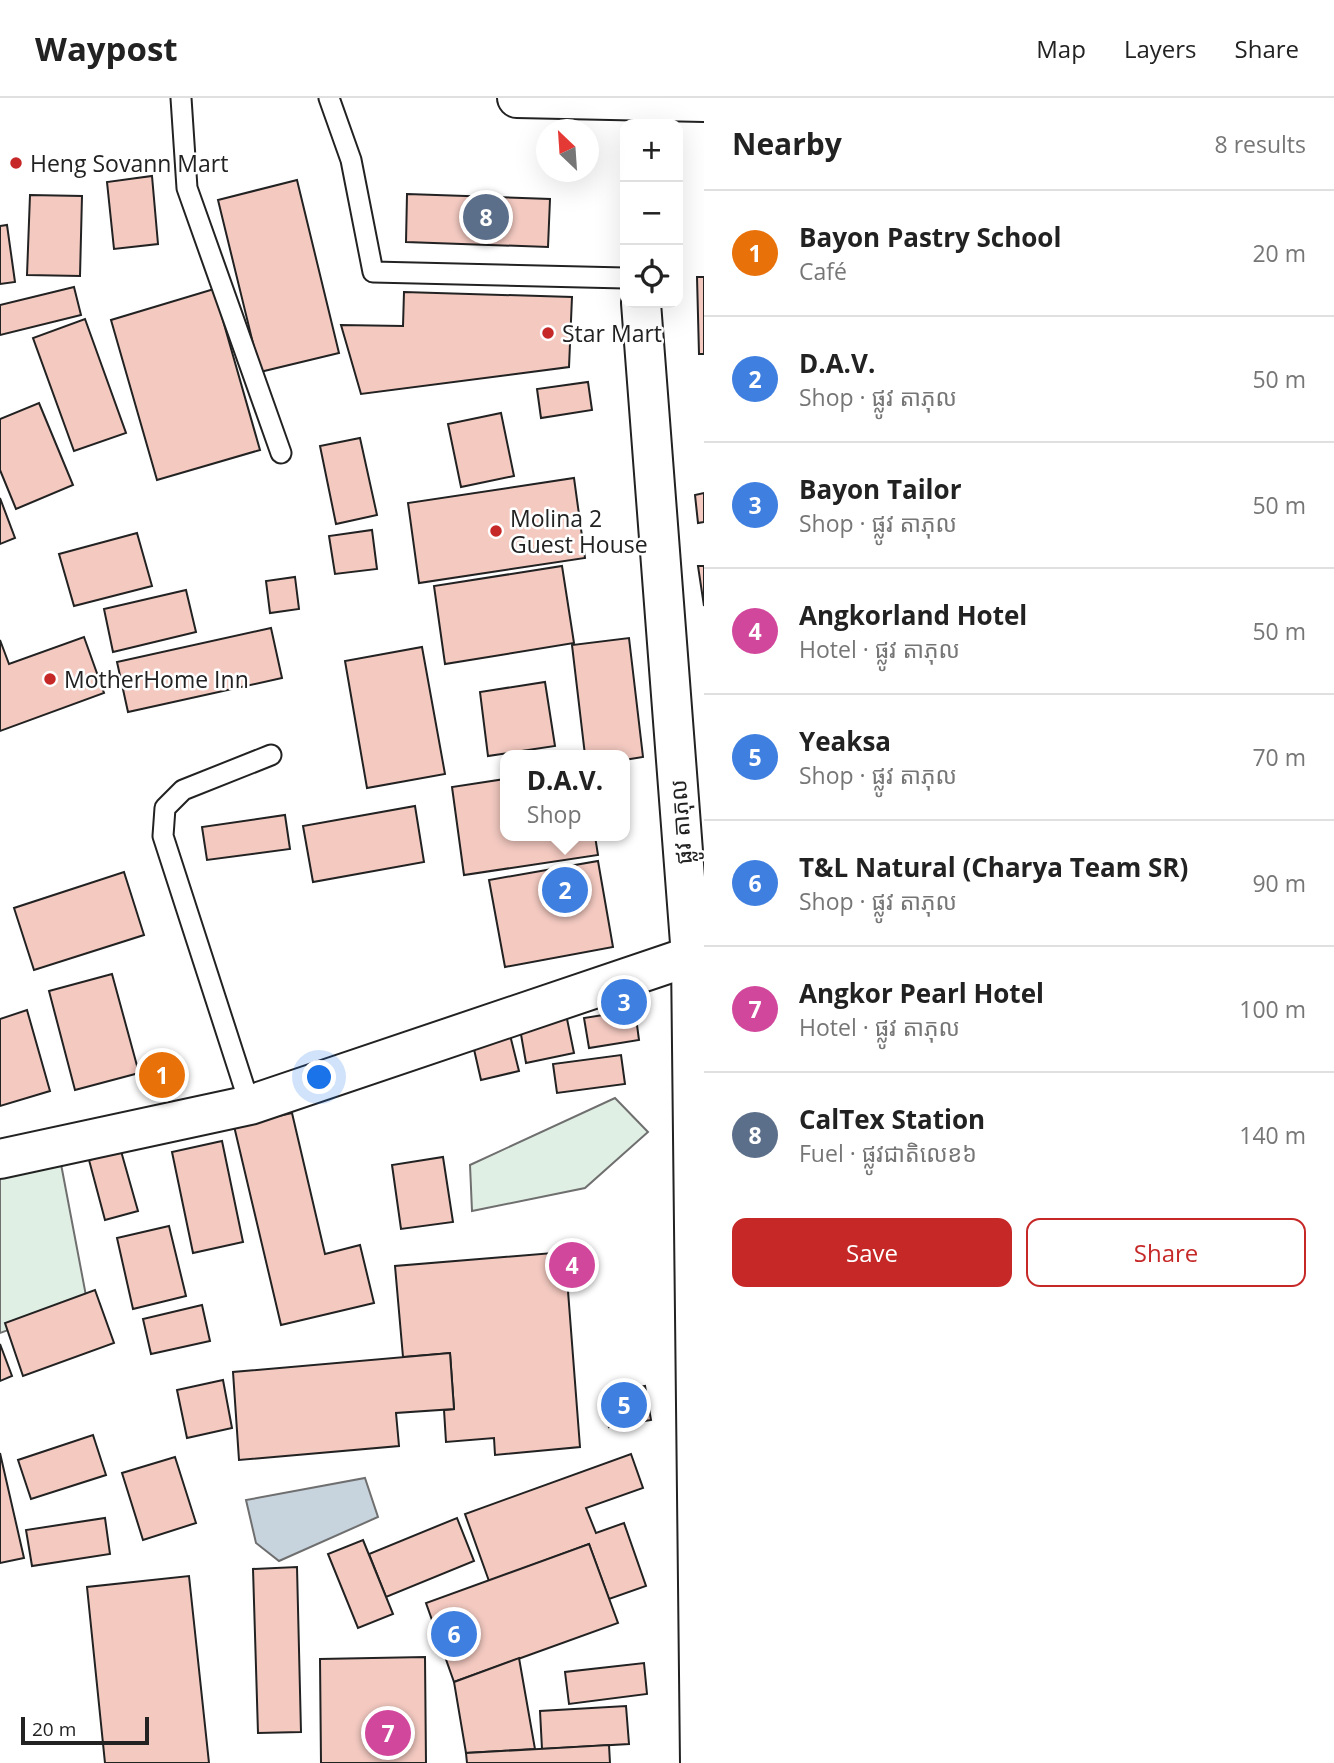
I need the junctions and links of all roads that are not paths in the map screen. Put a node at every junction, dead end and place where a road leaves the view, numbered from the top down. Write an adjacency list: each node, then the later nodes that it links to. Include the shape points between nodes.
1 (181, 98): 8 (lane, via 187,188)
2 (329, 98): 6 (lane, via 351,160 373,272)
3 (537, 98): 5 (street)
4 (704, 102): 5 (street)
5 (641, 108)
6 (620, 278)
7 (641, 308): 10 (street, ផ្លូវ តាភុល)
8 (281, 453)
9 (271, 755): 11 (lane, via 183,790 165,808 163,836)
10 (691, 956): 11 (street); 13 (street, ផ្លូវ តាភុល)
11 (250, 1105): 12 (street)
12 (0, 1159)
13 (700, 1763)

